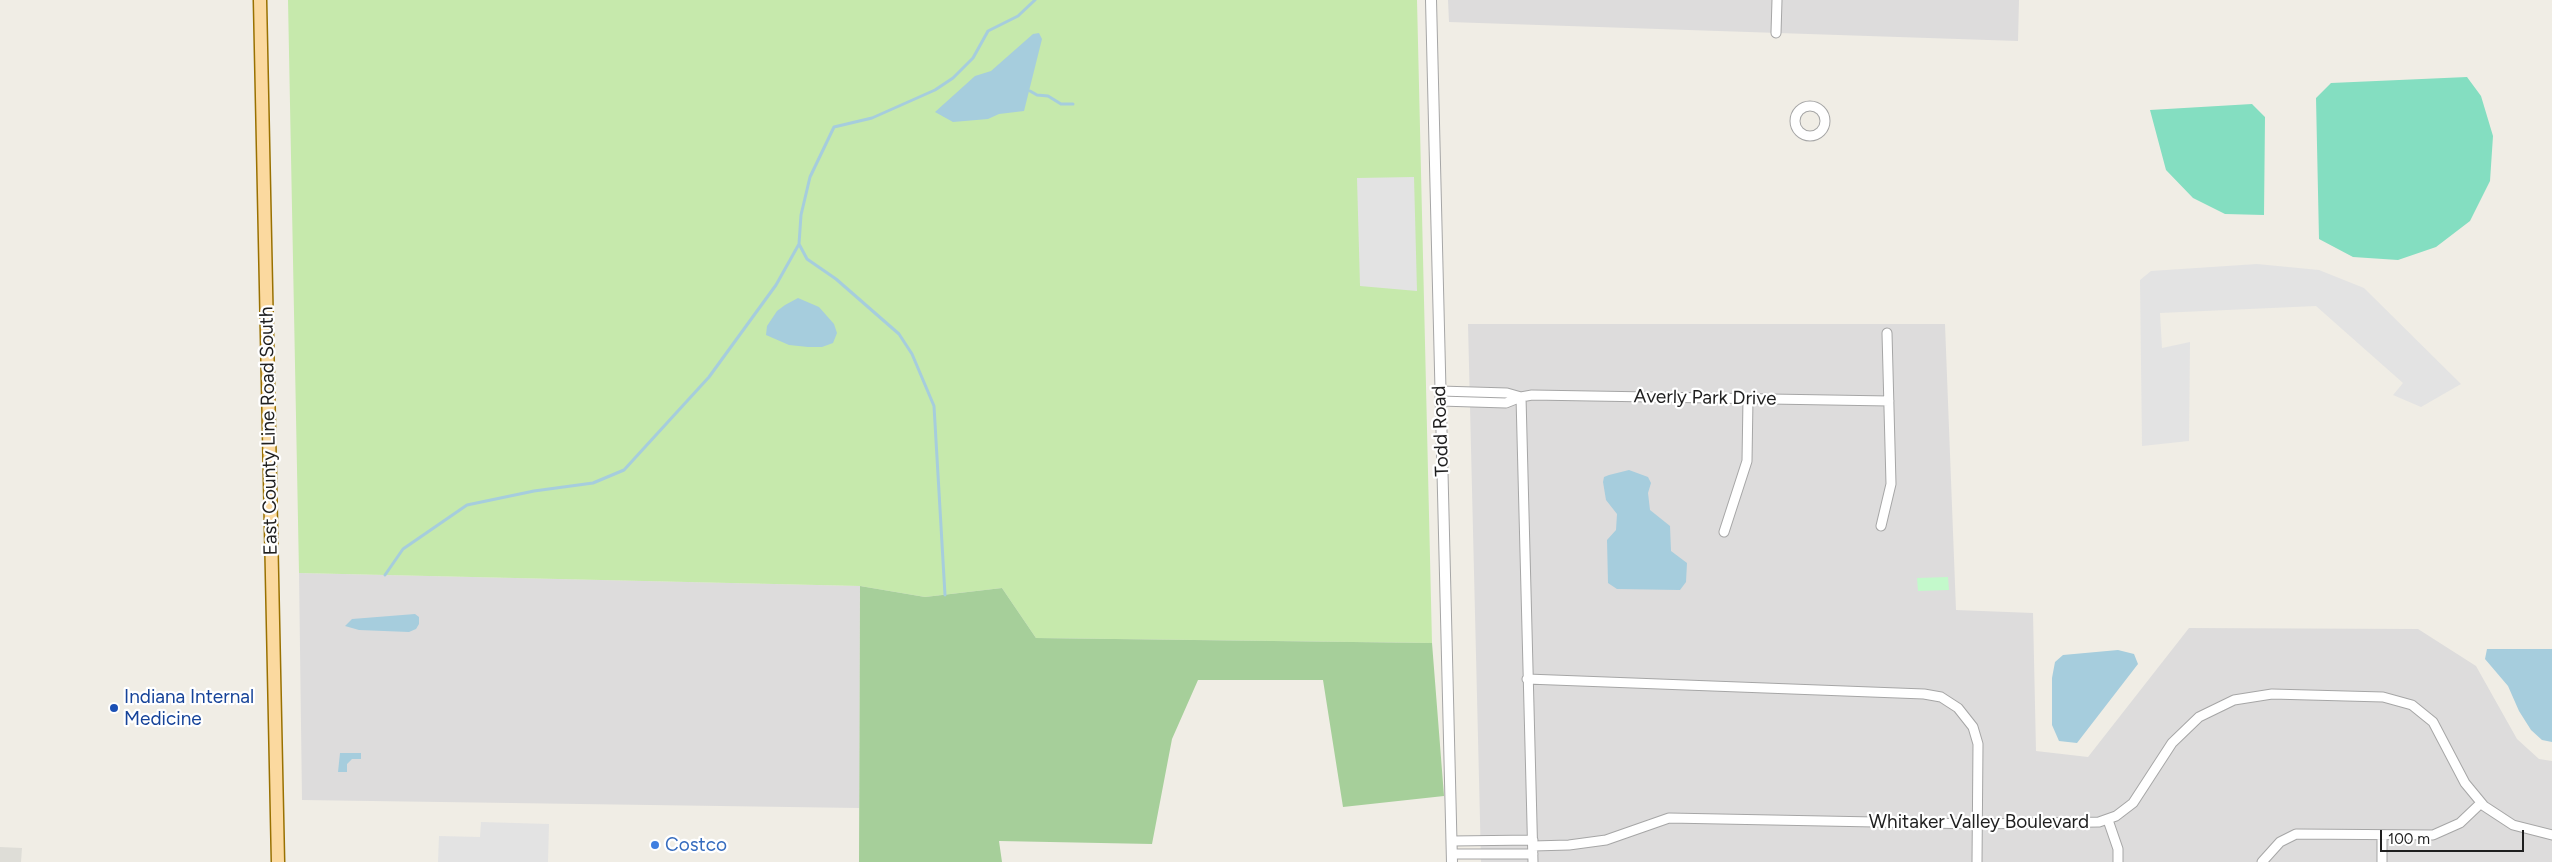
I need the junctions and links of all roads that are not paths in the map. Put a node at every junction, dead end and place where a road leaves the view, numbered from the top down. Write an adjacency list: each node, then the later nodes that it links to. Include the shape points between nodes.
1 (260, 0): 22 (main road, East County Line Road South)
2 (1431, 0): 6 (street, Todd Road)
3 (1777, 0): 4 (street)
4 (1776, 34)
5 (1887, 333): 9 (street)
6 (1440, 391): 7 (street, Averly Park Drive, via 1507,393); 10 (street, Todd Road)
7 (1521, 397): 8 (street, Averly Park Drive); 10 (street, Averly Park Drive, via 1506,403); 13 (street)
8 (1748, 399): 9 (street, Averly Park Drive); 12 (street, via 1747,461)
9 (1889, 401): 11 (street, via 1891,488)
10 (1440, 402): 19 (street, Todd Road)
11 (1881, 526)
12 (1724, 532)
13 (1527, 679): 16 (street, via 1941,697 1958,708 1972,727 1978,744); 20 (street)
14 (2481, 803): 15 (street, Whitaker Valley Boulevard, via 2465,783 2433,722 2412,705 2387,698 2262,695 2229,701 2194,721 2169,748 2136,800 2124,812); 17 (street, via 2460,823 2442,833); 18 (street, Whitaker Valley Boulevard, via 2513,825)
15 (2108, 820): 16 (street, Whitaker Valley Boulevard, via 2089,824); 24 (street, via 2118,849)
16 (1978, 824): 20 (street, Whitaker Valley Boulevard, via 1669,818 1606,840); 23 (street)
17 (2382, 835): 25 (street, via 2296,834 2280,842); 26 (street)
18 (2552, 835)
19 (1452, 841): 20 (street, Whitaker Valley Boulevard); 21 (street, Todd Road)
20 (1533, 850): 21 (street, Whitaker Valley Boulevard)
21 (1452, 858)
22 (278, 862)
23 (1977, 862)
24 (2118, 862)
25 (2262, 862)
26 (2382, 862)

